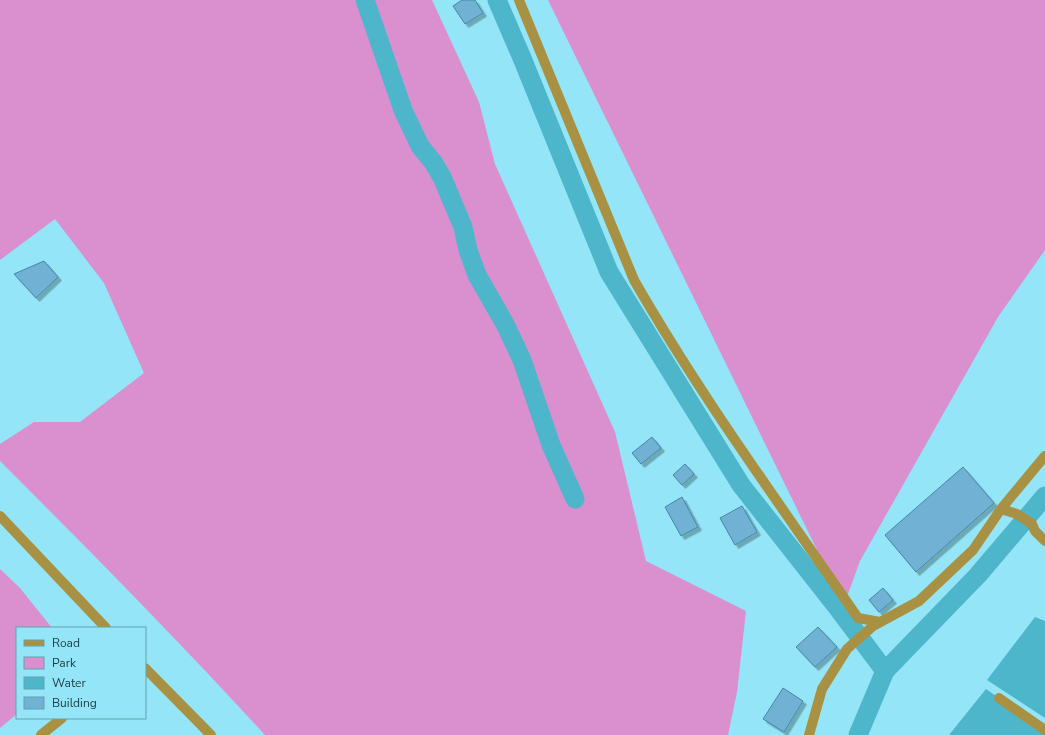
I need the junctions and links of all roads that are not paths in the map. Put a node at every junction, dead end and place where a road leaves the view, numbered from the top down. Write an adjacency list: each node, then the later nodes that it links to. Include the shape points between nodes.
1 (519, 0): 6 (street, via 634,280 650,309 739,445 858,618)
2 (1045, 456): 3 (street)
3 (1001, 509): 5 (street, via 1017,514 1032,524); 6 (street, via 973,550 925,596)
4 (0, 516): 7 (street)
5 (1045, 541)
6 (876, 624): 14 (street, via 847,649 822,689)
7 (105, 627)
8 (146, 669): 13 (street)
9 (999, 698): 11 (street)
10 (61, 719): 12 (street)
11 (1045, 730)
12 (41, 735)
13 (211, 735)
14 (809, 735)

